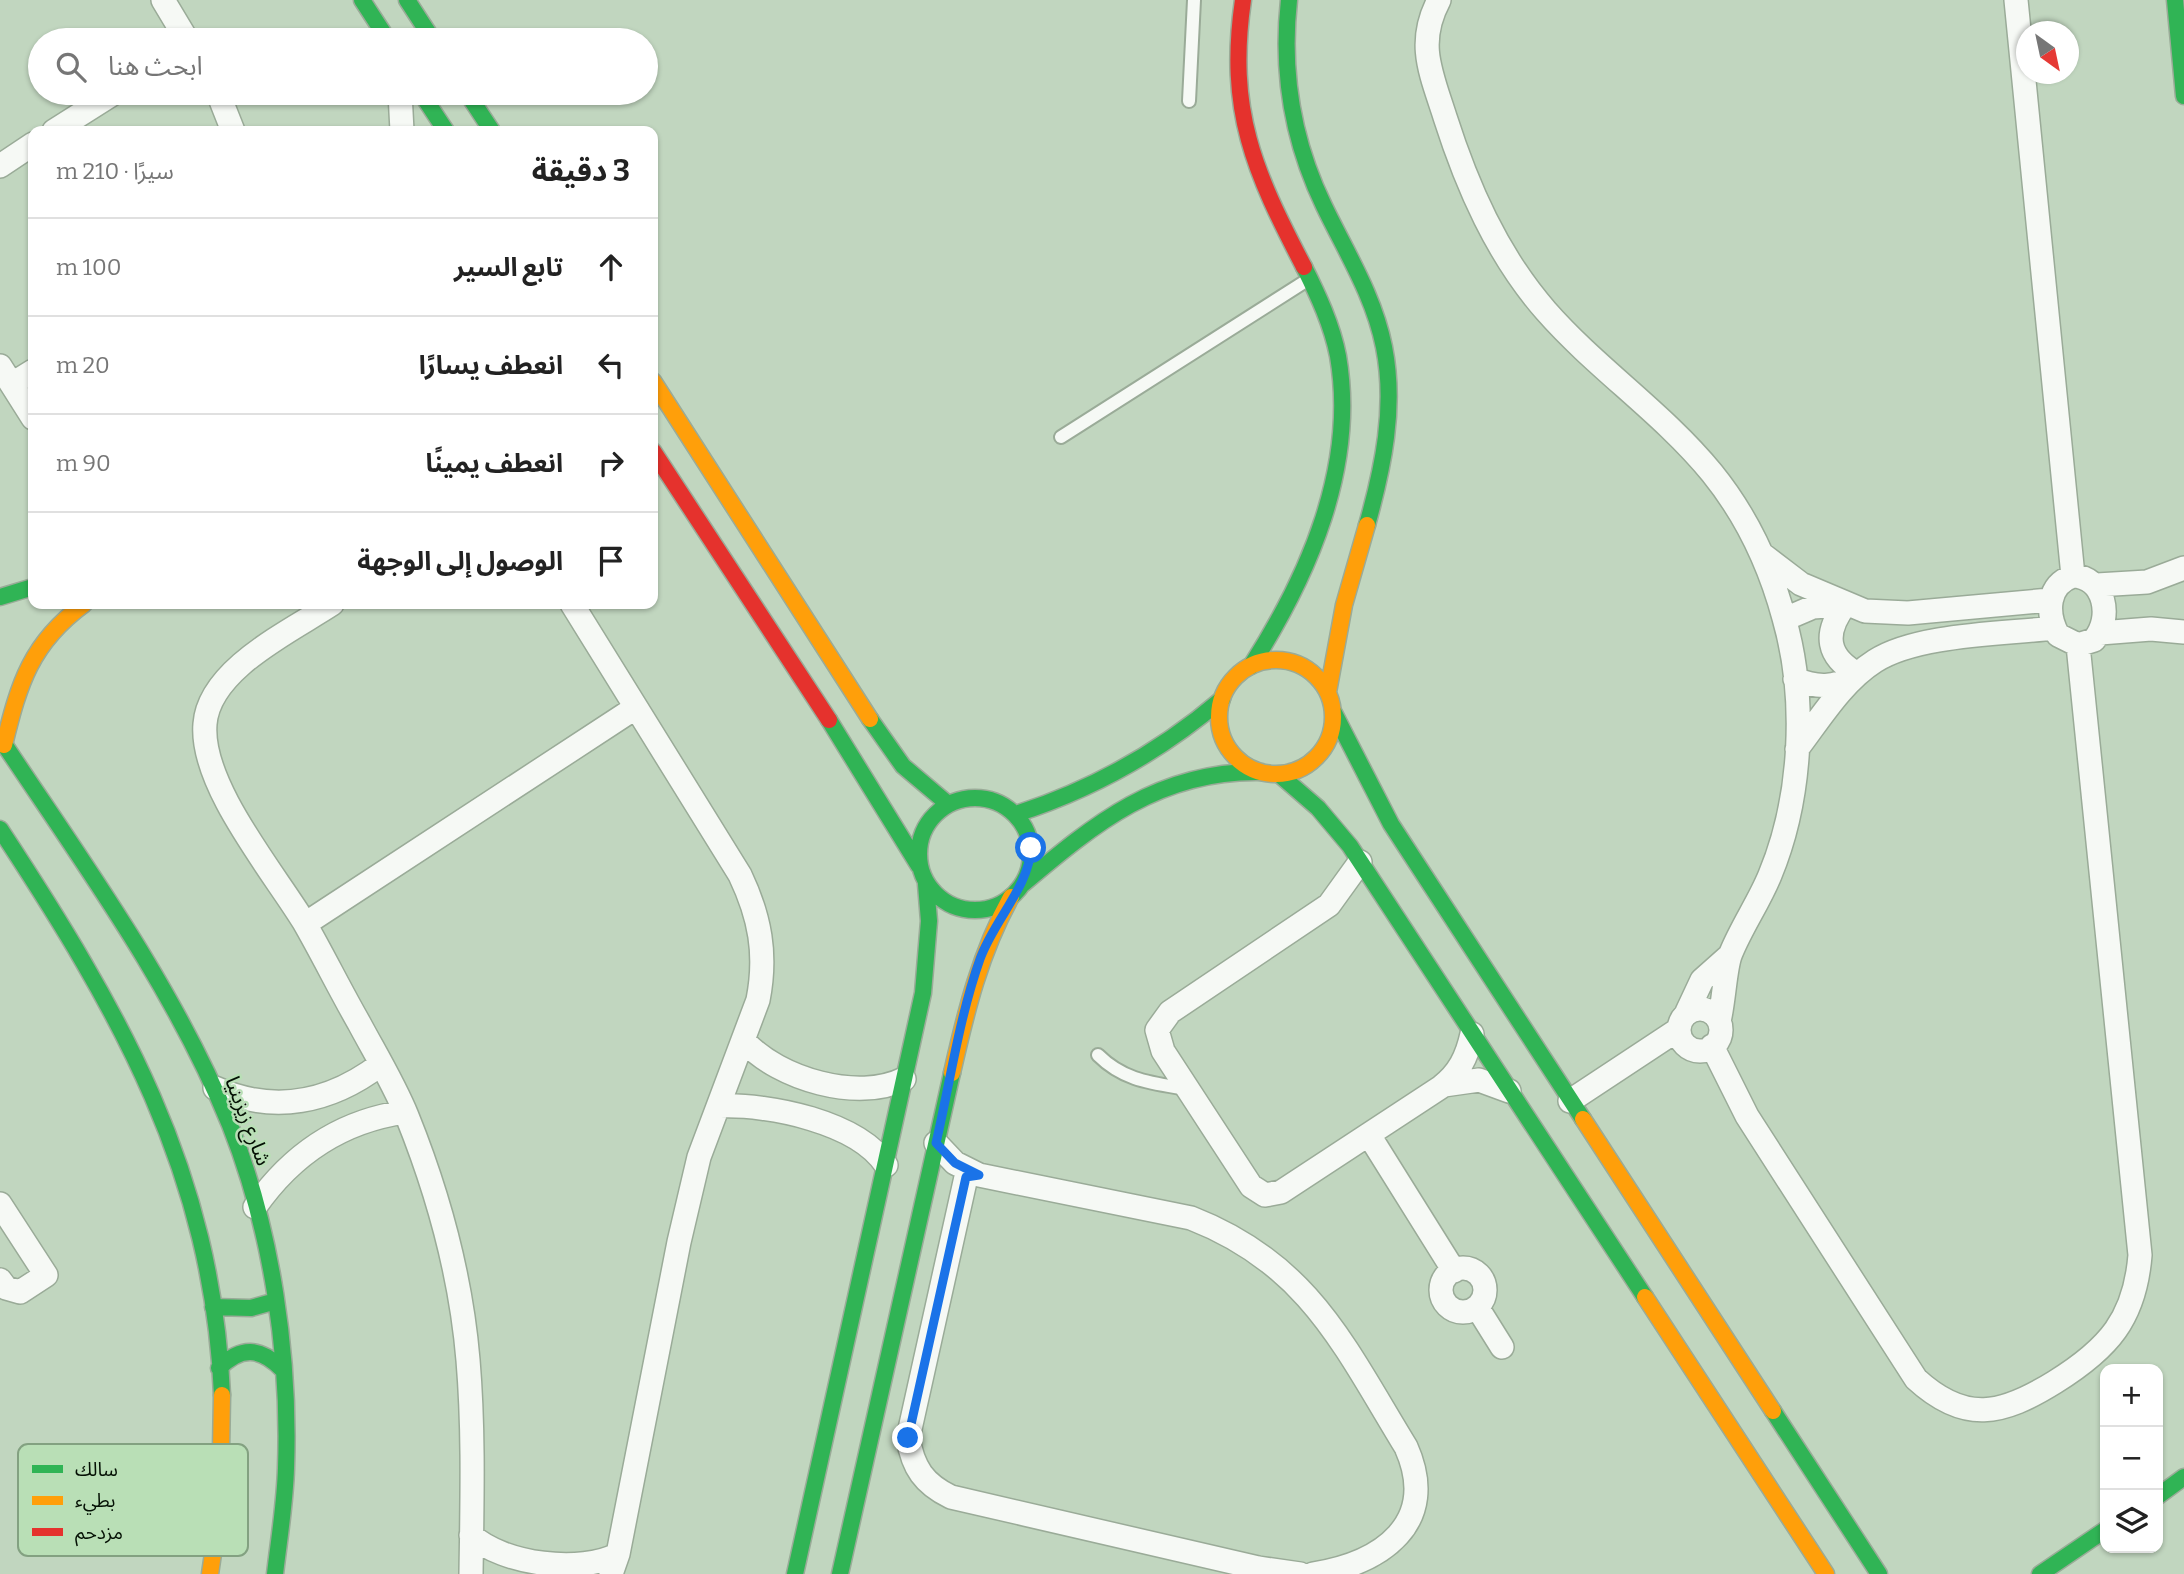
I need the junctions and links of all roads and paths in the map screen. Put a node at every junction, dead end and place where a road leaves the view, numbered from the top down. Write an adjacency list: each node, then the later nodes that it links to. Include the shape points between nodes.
1 (163, 0): 10 (street)
2 (362, 0): 11 (street)
3 (407, 0): 12 (street)
4 (1194, 0): 16 (lane)
5 (1243, 0): 13 (street)
6 (1289, 0): 14 (street)
7 (1439, 0): 36 (street, via 1429,20 1425,45 1430,70 1462,170 1483,216 1546,310 1713,475)
8 (2016, 0): 38 (street)
9 (2175, 0): 15 (street)
10 (180, 28)
11 (380, 28)
12 (425, 28)
13 (1238, 32): 14 (street); 29 (street, via 1237,83 1245,134)
14 (1272, 37): 55 (street, via 1314,186 1375,310 1389,392 1382,474 1335,631)
15 (2184, 96)
16 (1189, 101)
17 (95, 105): 22 (street)
18 (223, 105): 23 (street)
19 (401, 105): 24 (street)
20 (429, 105): 25 (street)
21 (475, 105): 26 (street)
22 (62, 126)
23 (231, 126)
24 (402, 126)
25 (443, 126)
26 (489, 126)
27 (28, 147): 28 (street)
28 (0, 166)
29 (1310, 278): 34 (lane); 52 (street, via 1326,313 1343,388 1338,465 1297,587)
30 (28, 371): 31 (street)
31 (6, 375): 33 (street)
32 (658, 390): 63 (street, via 885,742 903,766)
33 (28, 410)
34 (1061, 437)
35 (658, 459): 67 (street, via 859,765)
36 (1763, 555): 43 (street, via 1801,584); 47 (street)
37 (2184, 568): 39 (street, via 2147,582)
38 (2073, 576): 39 (street); 42 (street, via 2057,584)
39 (2097, 585): 50 (street, via 2104,622)
40 (28, 589): 41 (street)
41 (0, 597)
42 (2050, 600): 43 (street, via 1887,614); 48 (street)
43 (1844, 605): 47 (street, via 1814,607); 53 (street, via 1830,635 1844,666)
44 (78, 609): 59 (street, via 48,632 33,652)
45 (325, 609): 73 (street, via 233,672 212,699 205,721 208,764 220,790)
46 (575, 609): 57 (street)
47 (1785, 620): 54 (street)
48 (2054, 628): 51 (street, via 2063,640); 53 (street, via 1910,646 1891,652)
49 (2184, 632): 50 (street)
50 (2100, 633): 51 (street)
51 (2078, 645): 79 (street, via 2140,1255 2133,1299 2111,1338 2078,1368 2004,1408 1968,1409 1934,1395 1916,1379 1747,1116)
52 (1251, 666): 55 (street, via 1273,660 1295,663 1314,674); 56 (street, via 1233,680)
53 (1858, 674): 54 (street, via 1827,686); 60 (street)
54 (1795, 679): 60 (street)
55 (1328, 692): 58 (street)
56 (1222, 699): 61 (street, via 1219,721 1225,743 1239,761); 64 (street, via 1170,743 1112,779)
57 (635, 708): 73 (street); 78 (street, via 755,906 763,940 763,975)
58 (1334, 713): 62 (street, via 1331,736 1320,755 1301,769); 87 (street, via 1391,824)
59 (2, 742): 84 (street, شارع زيزينيا, via 113,907)
60 (1797, 749): 74 (street, via 1779,850)
61 (1258, 772): 62 (street); 69 (street, via 1211,771 1166,786 1101,823)
62 (1280, 775): 66 (street, via 1318,808)
63 (948, 804): 64 (street, via 984,798); 67 (street, via 923,830)
64 (1016, 814): 69 (street, via 1031,848)
65 (0, 830): 100 (street, via 95,977 155,1097 189,1200)
66 (1360, 862): 70 (street); 72 (street)
67 (919, 866): 68 (street)
68 (926, 884): 71 (street, via 956,908 975,911); 82 (street, via 928,957)
69 (1023, 884): 71 (street)
70 (1381, 894): 72 (street); 77 (street)
71 (1011, 897): 91 (street, via 980,958)
72 (1329, 905): 85 (street, via 1162,1020 1158,1041)
73 (305, 924): 81 (street)
74 (1729, 956): 75 (street, via 1702,980); 76 (street)
75 (1683, 1021): 76 (street, via 1705,1009); 79 (street, via 1686,1046 1703,1051); 87 (street)
76 (1719, 1021): 79 (street, via 1718,1040)
77 (1472, 1034): 83 (street, via 1464,1062); 86 (street)
78 (745, 1042): 82 (street, via 772,1066 820,1082 872,1090); 88 (street)
79 (1712, 1046)
80 (1098, 1055): 85 (lane, via 1110,1067 1139,1081)
81 (381, 1064): 84 (street, via 332,1094 293,1103 253,1101); 89 (street)
82 (904, 1079): 92 (street)
83 (1444, 1084): 86 (street, via 1479,1080); 90 (street)
84 (215, 1088): 96 (street, شارع زيزينيا)
85 (1187, 1088): 90 (street, via 1251,1186 1265,1195 1281,1192)
86 (1509, 1091): 113 (street)
87 (1570, 1101): 110 (street)
88 (720, 1107): 92 (street, via 765,1110 853,1134 872,1147); 112 (street, via 699,1157 679,1242)
89 (405, 1112): 96 (street, via 365,1120 319,1142 280,1174); 109 (street, via 439,1211 464,1322 471,1395)
90 (1369, 1135): 97 (street)
91 (936, 1143): 93 (street); 94 (street)
92 (886, 1165): 117 (street)
93 (972, 1176): 94 (street); 119 (street, via 908,1438 920,1475 951,1497); 120 (street, via 1204,1223 1260,1253 1317,1306 1406,1447 1418,1490 1402,1532 1386,1548 1363,1561)
94 (925, 1193): 118 (street)
95 (0, 1204): 98 (street, via 46,1275 20,1292 6,1288)
96 (255, 1207): 99 (street, شارع زيزينيا)
97 (1454, 1271): 101 (street, via 1469,1269 1481,1279 1484,1294); 101 (street, via 1443,1281 1445,1303 1464,1312)
98 (0, 1280)
99 (276, 1301): 100 (street, via 239,1309); 104 (street, شارع زيزينيا)
100 (213, 1307): 103 (street)
101 (1477, 1307): 102 (street)
102 (1502, 1348)
103 (219, 1368): 104 (street, via 242,1350 257,1350); 105 (street)
104 (282, 1368): 115 (street, شارع زيزينيا, via 286,1439)
105 (223, 1444)
106 (2184, 1477): 107 (street)
107 (2163, 1492)
108 (2100, 1534): 122 (street)
109 (471, 1535): 112 (street, via 503,1556 572,1567); 116 (street)
110 (1849, 1550): 113 (street); 121 (street)
111 (212, 1556): 114 (street)
112 (615, 1564)
113 (1824, 1571)
114 (210, 1574)
115 (275, 1574)
116 (471, 1574)
117 (795, 1574)
118 (840, 1574)
119 (1300, 1574)
120 (1313, 1574)
121 (1879, 1574)
122 (2040, 1574)

